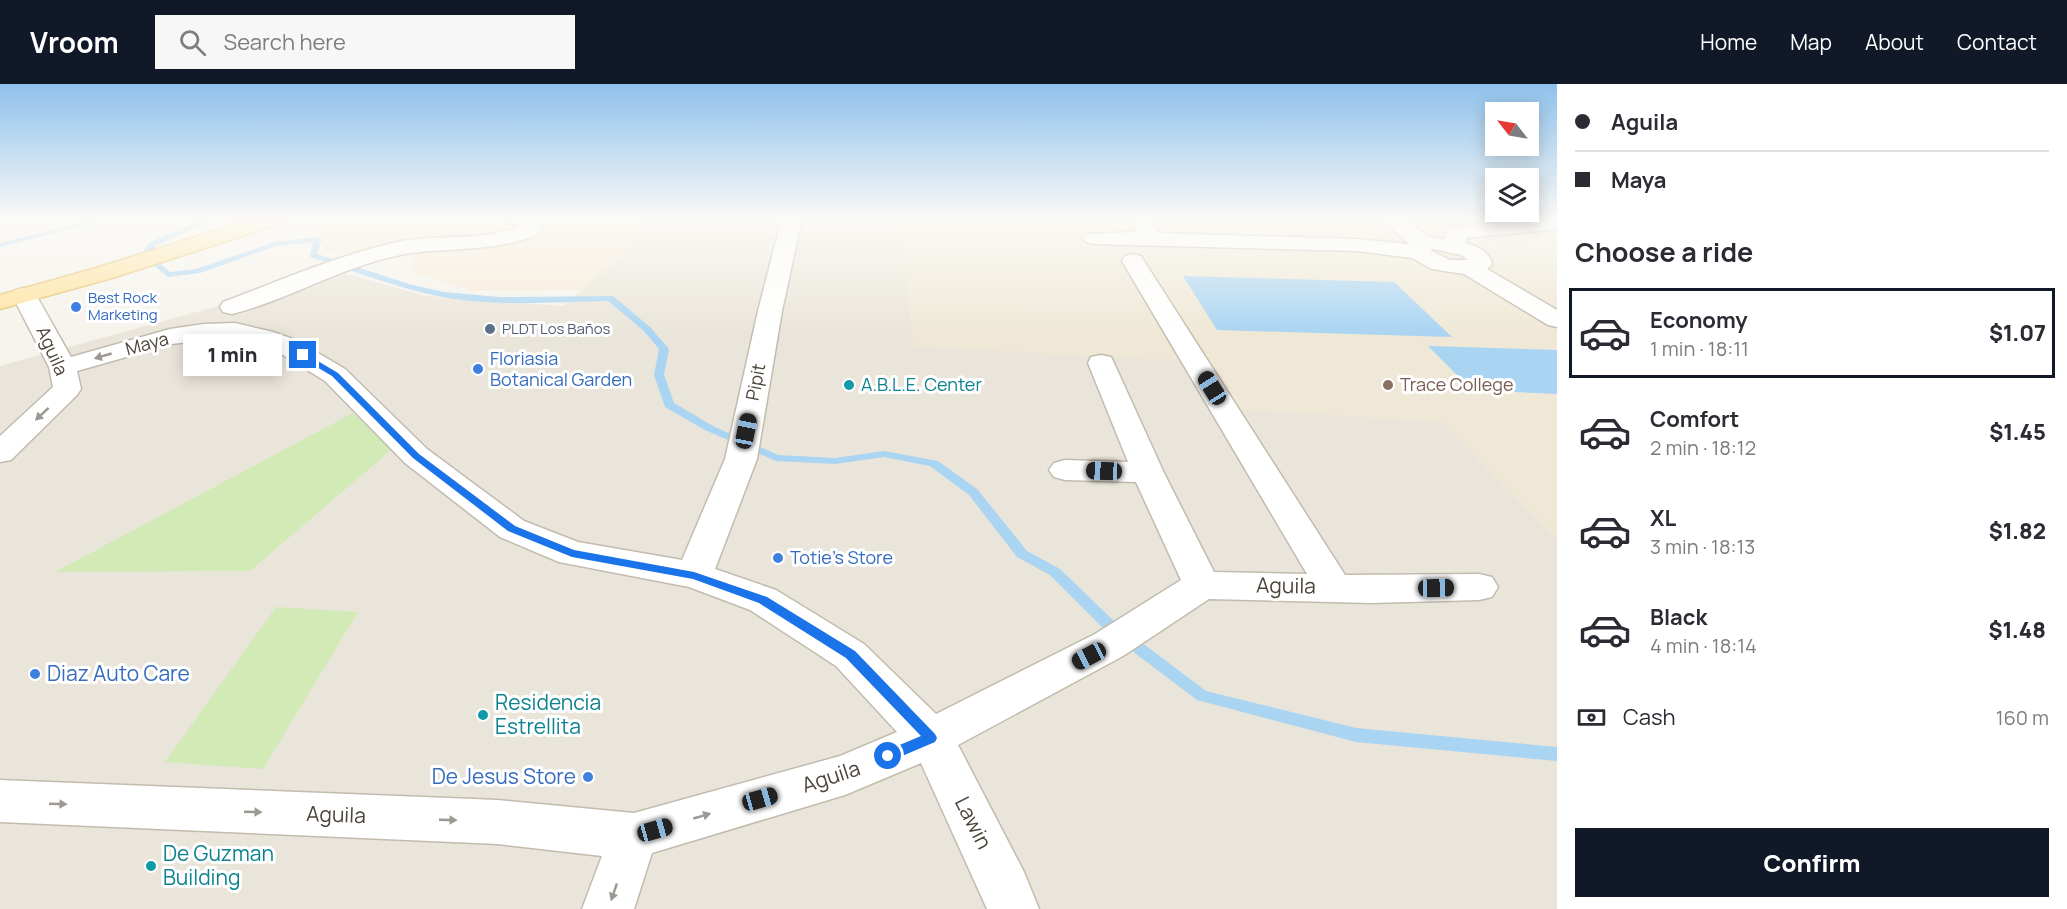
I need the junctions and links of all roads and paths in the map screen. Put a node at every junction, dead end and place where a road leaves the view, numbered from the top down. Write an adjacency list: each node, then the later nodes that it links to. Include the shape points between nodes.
1 (158, 256): 8 (main road)
2 (369, 256): 10 (street)
3 (784, 256): 17 (street, Pipit, via 744,445)
4 (1153, 256): 19 (street)
5 (1432, 256): 7 (street, via 1441,264)
6 (1476, 256): 7 (street, via 1481,264)
7 (1467, 267): 11 (street)
8 (24, 295): 9 (main road); 13 (street, Aguila)
9 (0, 302)
10 (232, 307)
11 (1557, 320)
12 (1101, 363): 16 (street)
13 (63, 367): 14 (street, Aguila, one-way to 14, via 67,389); 17 (street, Maya, one-way to 13, via 572,553 512,529 416,456 335,375 264,337 235,331 170,337)
14 (0, 453)
15 (1065, 470): 16 (street)
16 (1148, 473): 18 (street)
17 (694, 575): 21 (street, Maya, via 763,600 850,655)
18 (1203, 585): 19 (street, Aguila); 21 (street, Aguila, via 1121,637)
19 (1333, 586): 20 (street, Aguila)
20 (1479, 587)
21 (931, 738): 23 (street, Aguila, one-way to 21, via 844,775); 25 (street, Lawin)
22 (0, 801): 23 (street, Aguila, one-way to 23, via 498,822)
23 (634, 836): 24 (street, one-way to 24)
24 (608, 909)
25 (1013, 909)

